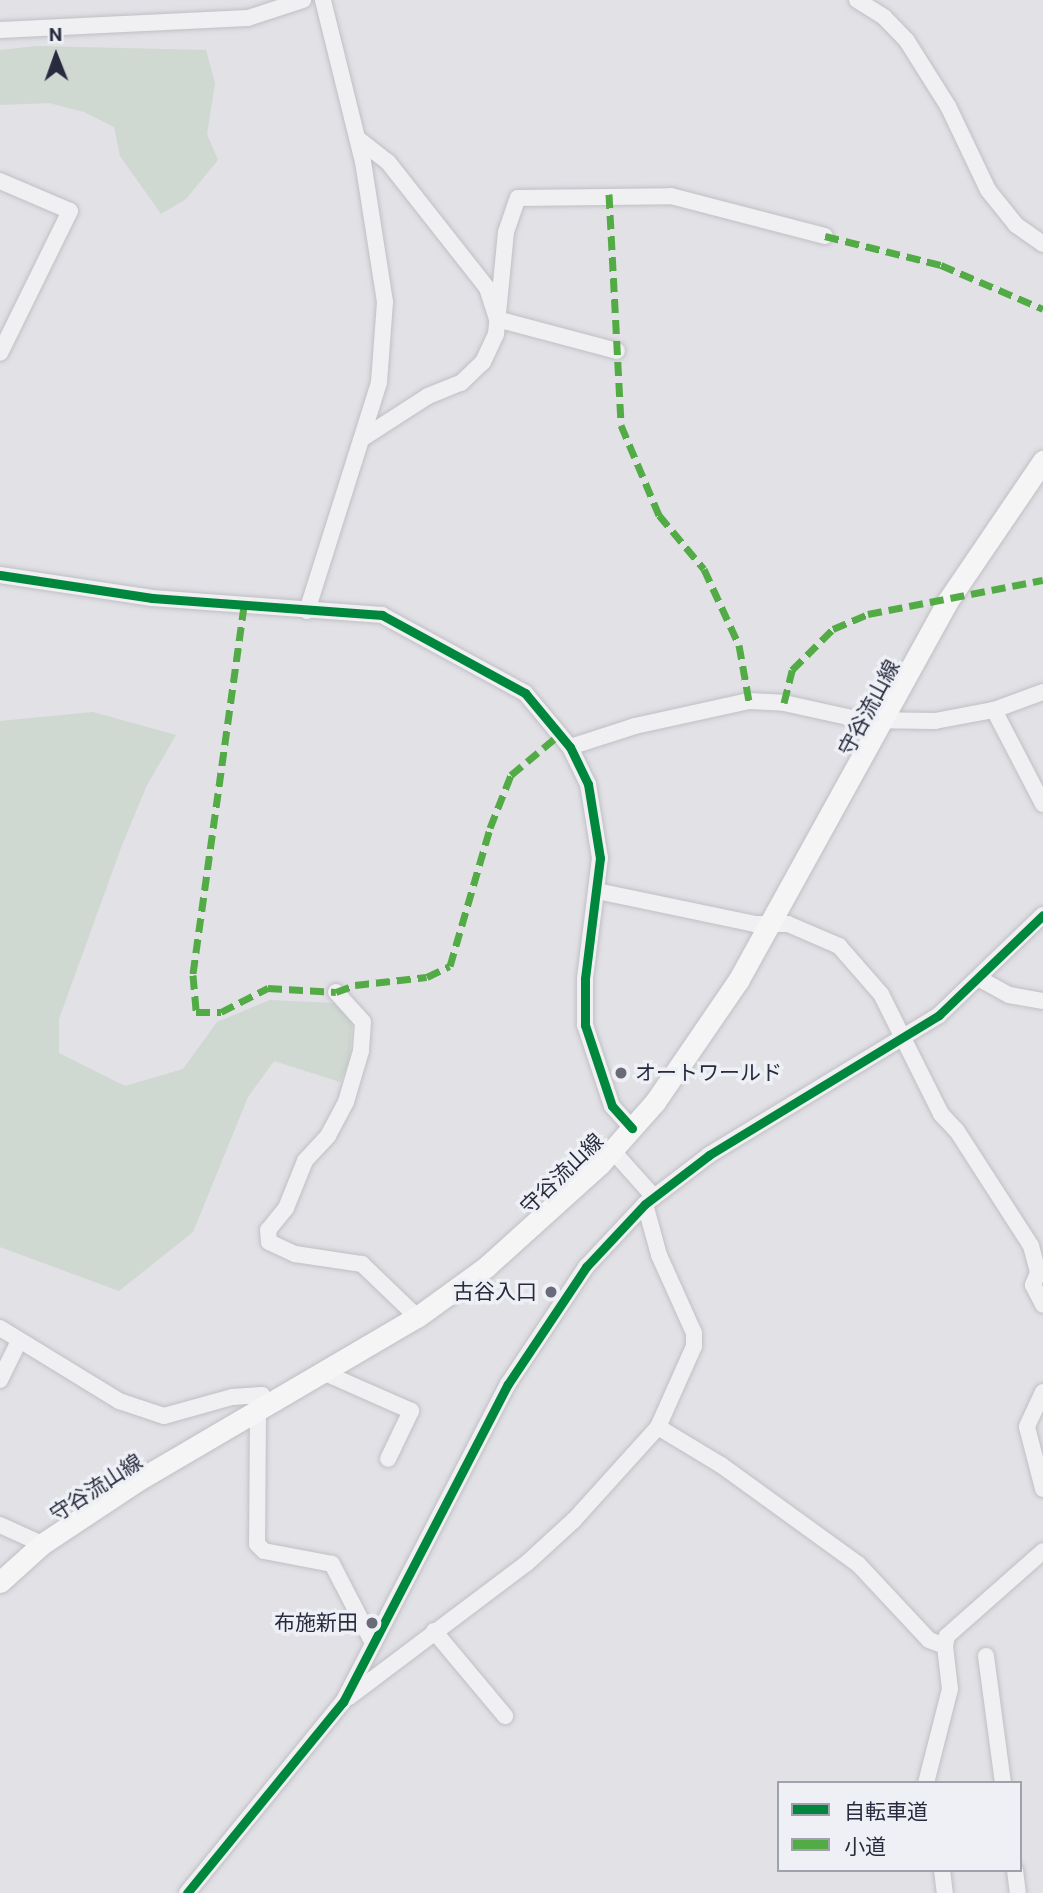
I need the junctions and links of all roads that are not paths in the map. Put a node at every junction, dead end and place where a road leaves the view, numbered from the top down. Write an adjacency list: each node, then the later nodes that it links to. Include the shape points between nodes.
1 (303, 0): 4 (street, via 248,18)
2 (323, 0): 5 (street)
3 (858, 0): 8 (street, via 884,17 907,41 948,106 988,190 1016,225)
4 (0, 30)
5 (357, 138): 9 (street, via 388,162 487,288); 12 (street, via 385,302 379,382)
6 (0, 181): 10 (street, via 70,211)
7 (825, 236): 9 (street, via 671,196 519,198 506,232)
8 (1043, 244)
9 (497, 319): 11 (street); 12 (street, via 483,362 461,383 428,396)
10 (2, 344)
11 (617, 351)
12 (363, 438): 15 (street)
13 (1043, 461): 18 (main road, 守谷流山線, via 947,602)
14 (0, 575): 15 (street, via 152,598)
15 (307, 611): 19 (street, via 382,615 411,627 525,693)
16 (1043, 692): 17 (street)
17 (994, 710): 18 (street, via 935,721); 20 (street)
18 (881, 720): 19 (street, via 749,701 635,726); 23 (main road, 守谷流山線)
19 (570, 747): 21 (street, via 590,795 600,858)
20 (1043, 804)
21 (597, 891): 23 (street); 28 (street, via 585,979 585,1025 612,1106)
22 (1043, 915): 24 (street)
23 (772, 924): 27 (street, via 788,924 839,946 881,994); 28 (main road, 守谷流山線, via 685,1062)
24 (979, 979): 26 (street, via 1009,995); 27 (street, via 939,1015)
25 (336, 992): 32 (street, via 363,1022 360,1051 346,1102 328,1136 305,1161 286,1208 268,1230 269,1242 295,1254 362,1264)
26 (1043, 1001)
27 (901, 1039): 30 (street, via 739,1135); 31 (street, via 941,1114 957,1131 1031,1246 1038,1273 1033,1285)
28 (632, 1128): 29 (main road, 守谷流山線)
29 (612, 1150): 30 (street); 32 (main road, 守谷流山線, via 486,1267)
30 (649, 1201): 39 (street, via 659,1255 694,1333 694,1346); 47 (street, via 574,1281 529,1348)
31 (1043, 1305)
32 (417, 1317): 35 (main road, 守谷流山線)
33 (0, 1328): 34 (street)
34 (19, 1341): 36 (street); 38 (street, via 119,1401 164,1416 232,1397 262,1395)
35 (325, 1373): 38 (main road, 守谷流山線); 40 (street, via 411,1411)
36 (0, 1381)
37 (1043, 1392): 41 (street, via 1027,1427)
38 (263, 1408): 43 (main road, 守谷流山線, via 137,1481); 47 (street, via 257,1544 264,1551 332,1563)
39 (658, 1427): 46 (street, via 536,1554); 48 (street, via 721,1465 858,1564 929,1640)
40 (388, 1459)
41 (1043, 1489)
42 (0, 1525): 43 (street)
43 (42, 1544): 45 (main road, 守谷流山線)
44 (1043, 1551): 48 (street, via 947,1636)
45 (0, 1581)
46 (434, 1631): 50 (street); 51 (street)
47 (373, 1643): 50 (street)
48 (945, 1646): 52 (street, via 950,1689)
49 (986, 1656): 53 (street)
50 (343, 1702): 56 (street)
51 (505, 1716)
52 (927, 1781)
53 (1003, 1781)
54 (942, 1872): 57 (street)
55 (1015, 1872): 58 (street)
56 (187, 1893)
57 (945, 1893)
58 (1018, 1893)

